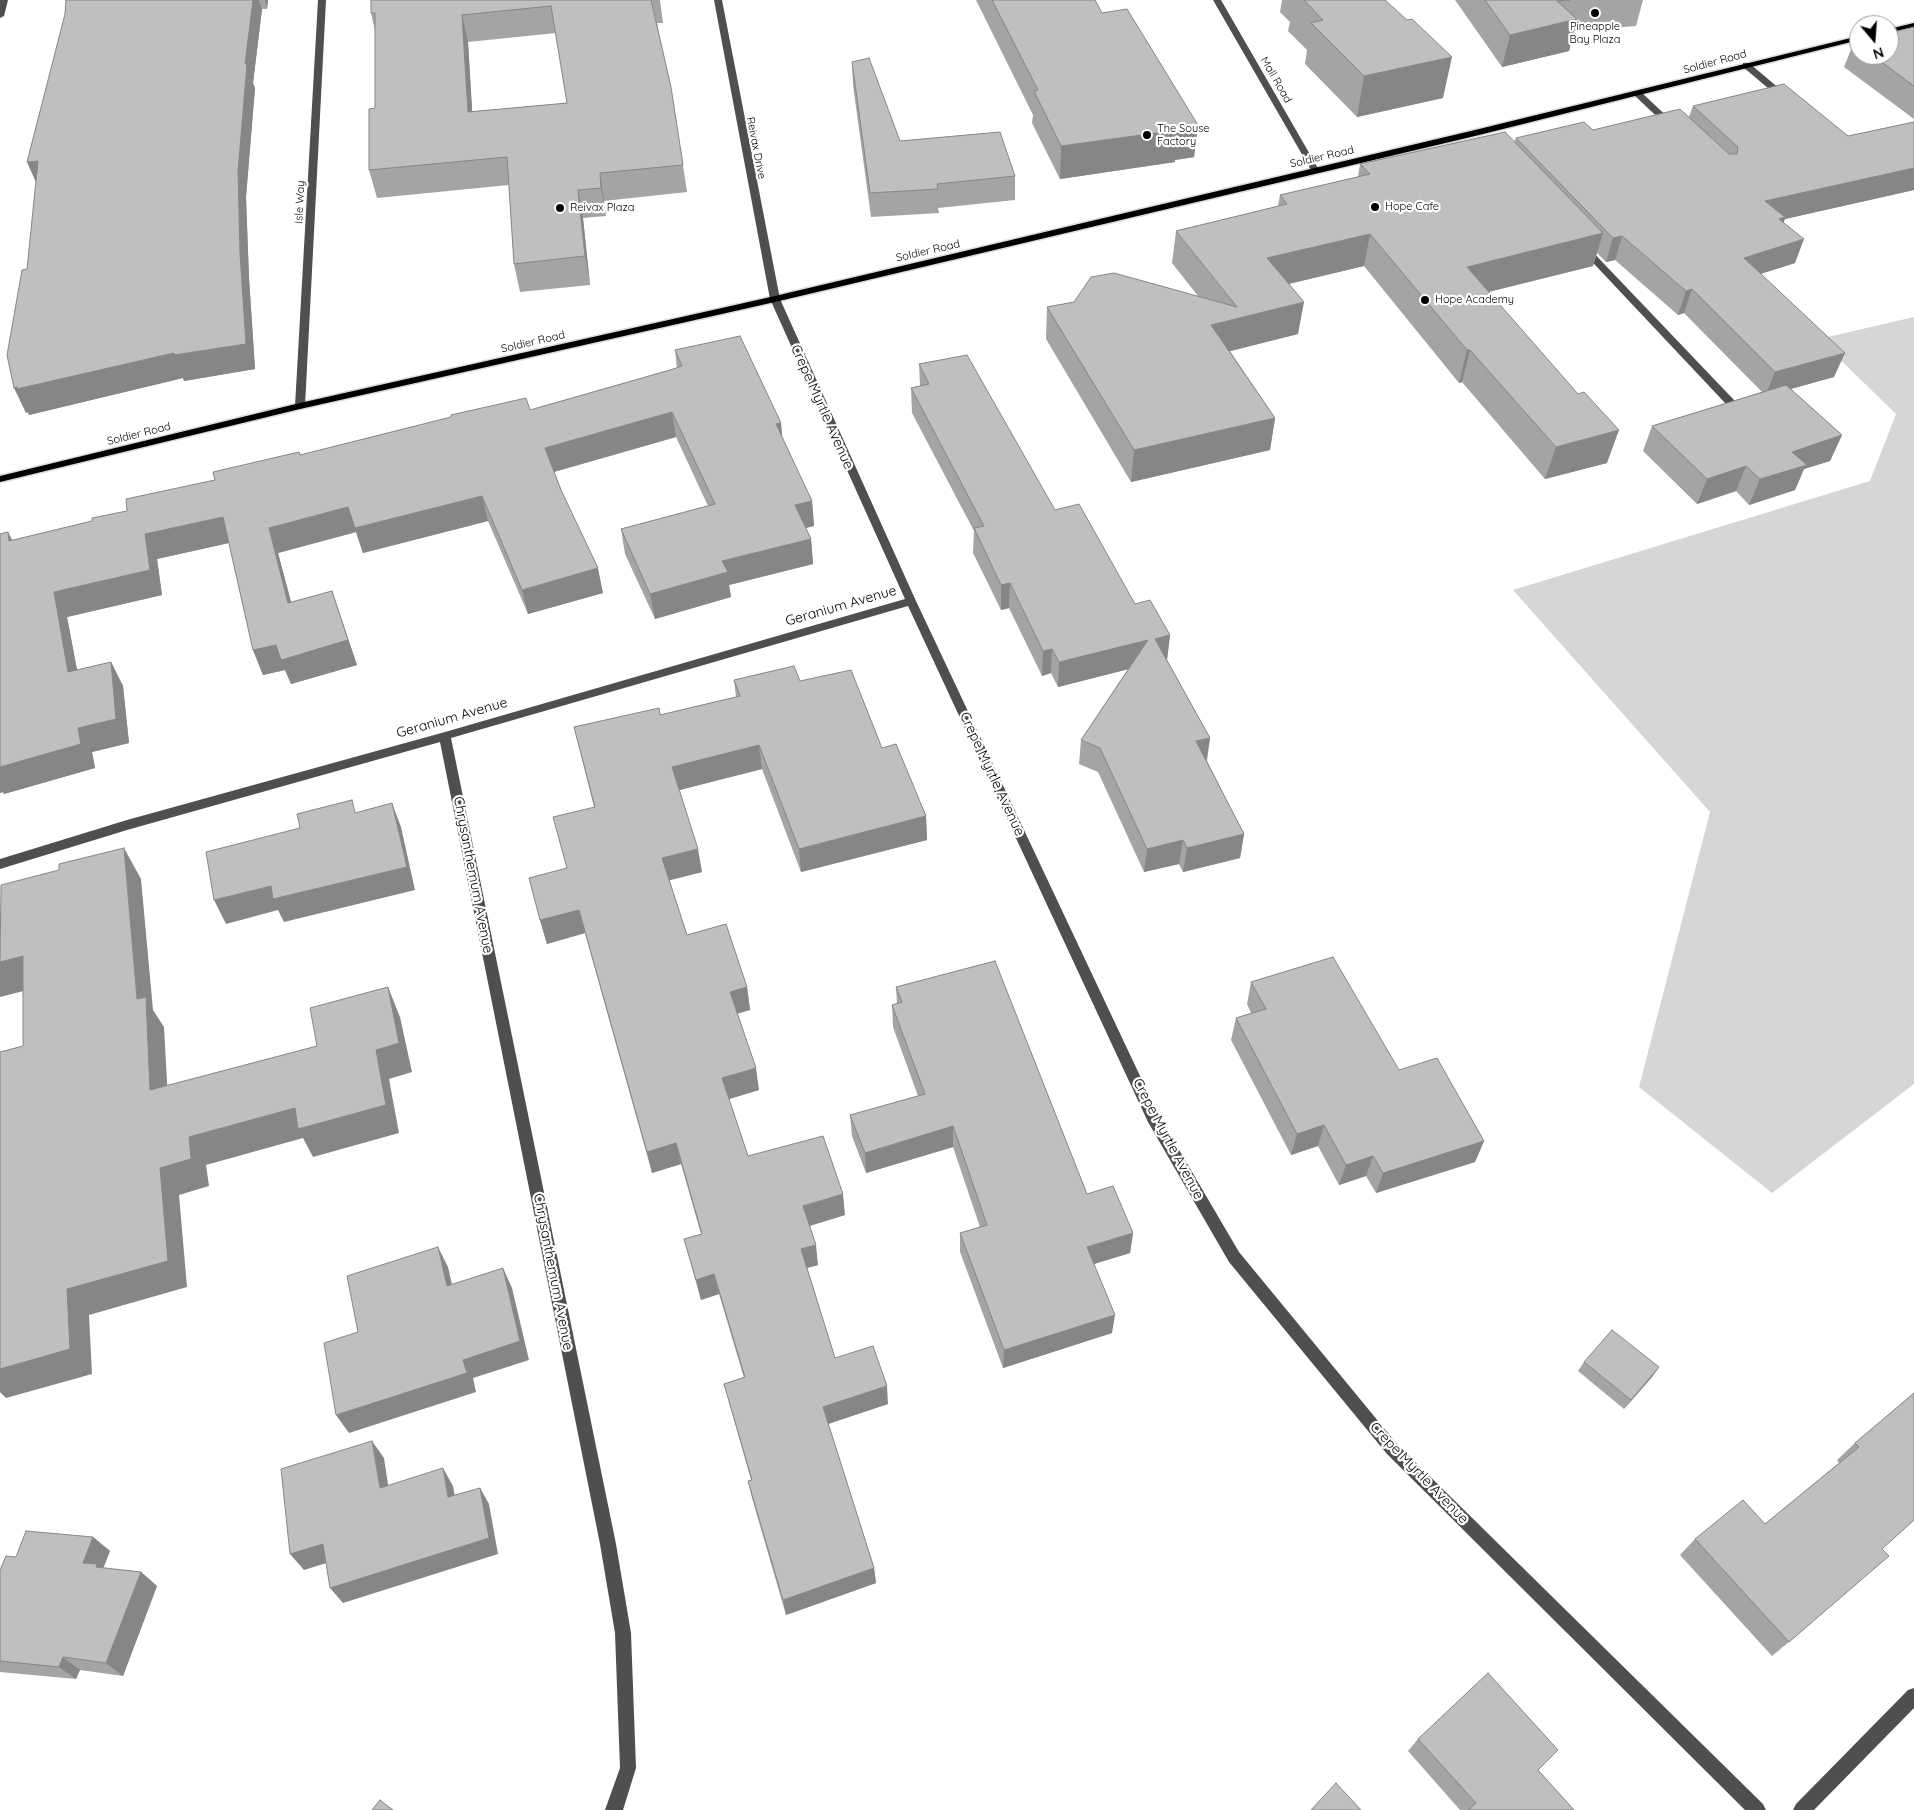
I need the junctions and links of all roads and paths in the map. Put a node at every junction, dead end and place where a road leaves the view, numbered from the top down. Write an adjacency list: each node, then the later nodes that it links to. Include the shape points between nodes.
1 (4, 0): 5 (street)
2 (322, 0): 17 (street, Isle Way)
3 (718, 0): 15 (street, Reivax Drive)
4 (1217, 0): 13 (street, Mall Road)
5 (0, 16)
6 (1914, 25): 7 (main road)
7 (1899, 29)
8 (1849, 40): 9 (main road, Soldier Road)
9 (1746, 65): 10 (main road, Soldier Road); 11 (street)
10 (1638, 94): 12 (street); 13 (main road, Soldier Road, via 1479,137)
11 (1790, 102)
12 (1682, 134)
13 (1315, 170): 15 (main road, Soldier Road)
14 (1576, 240): 16 (street)
15 (775, 299): 17 (main road, Soldier Road); 19 (street, Crepe Myrtle Avenue)
16 (1730, 402)
17 (300, 406): 18 (main road, Soldier Road)
18 (0, 479)
19 (911, 602): 20 (street, Geranium Avenue); 24 (street, Crepe Myrtle Avenue, via 1153,1118 1234,1257 1392,1449)
20 (445, 736): 21 (street, Geranium Avenue); 23 (street, Chrysanthemum Avenue, via 608,1544 623,1633 628,1768)
21 (0, 864)
22 (1914, 1696): 25 (street)
23 (614, 1810)
24 (1757, 1810)
25 (1802, 1810)

